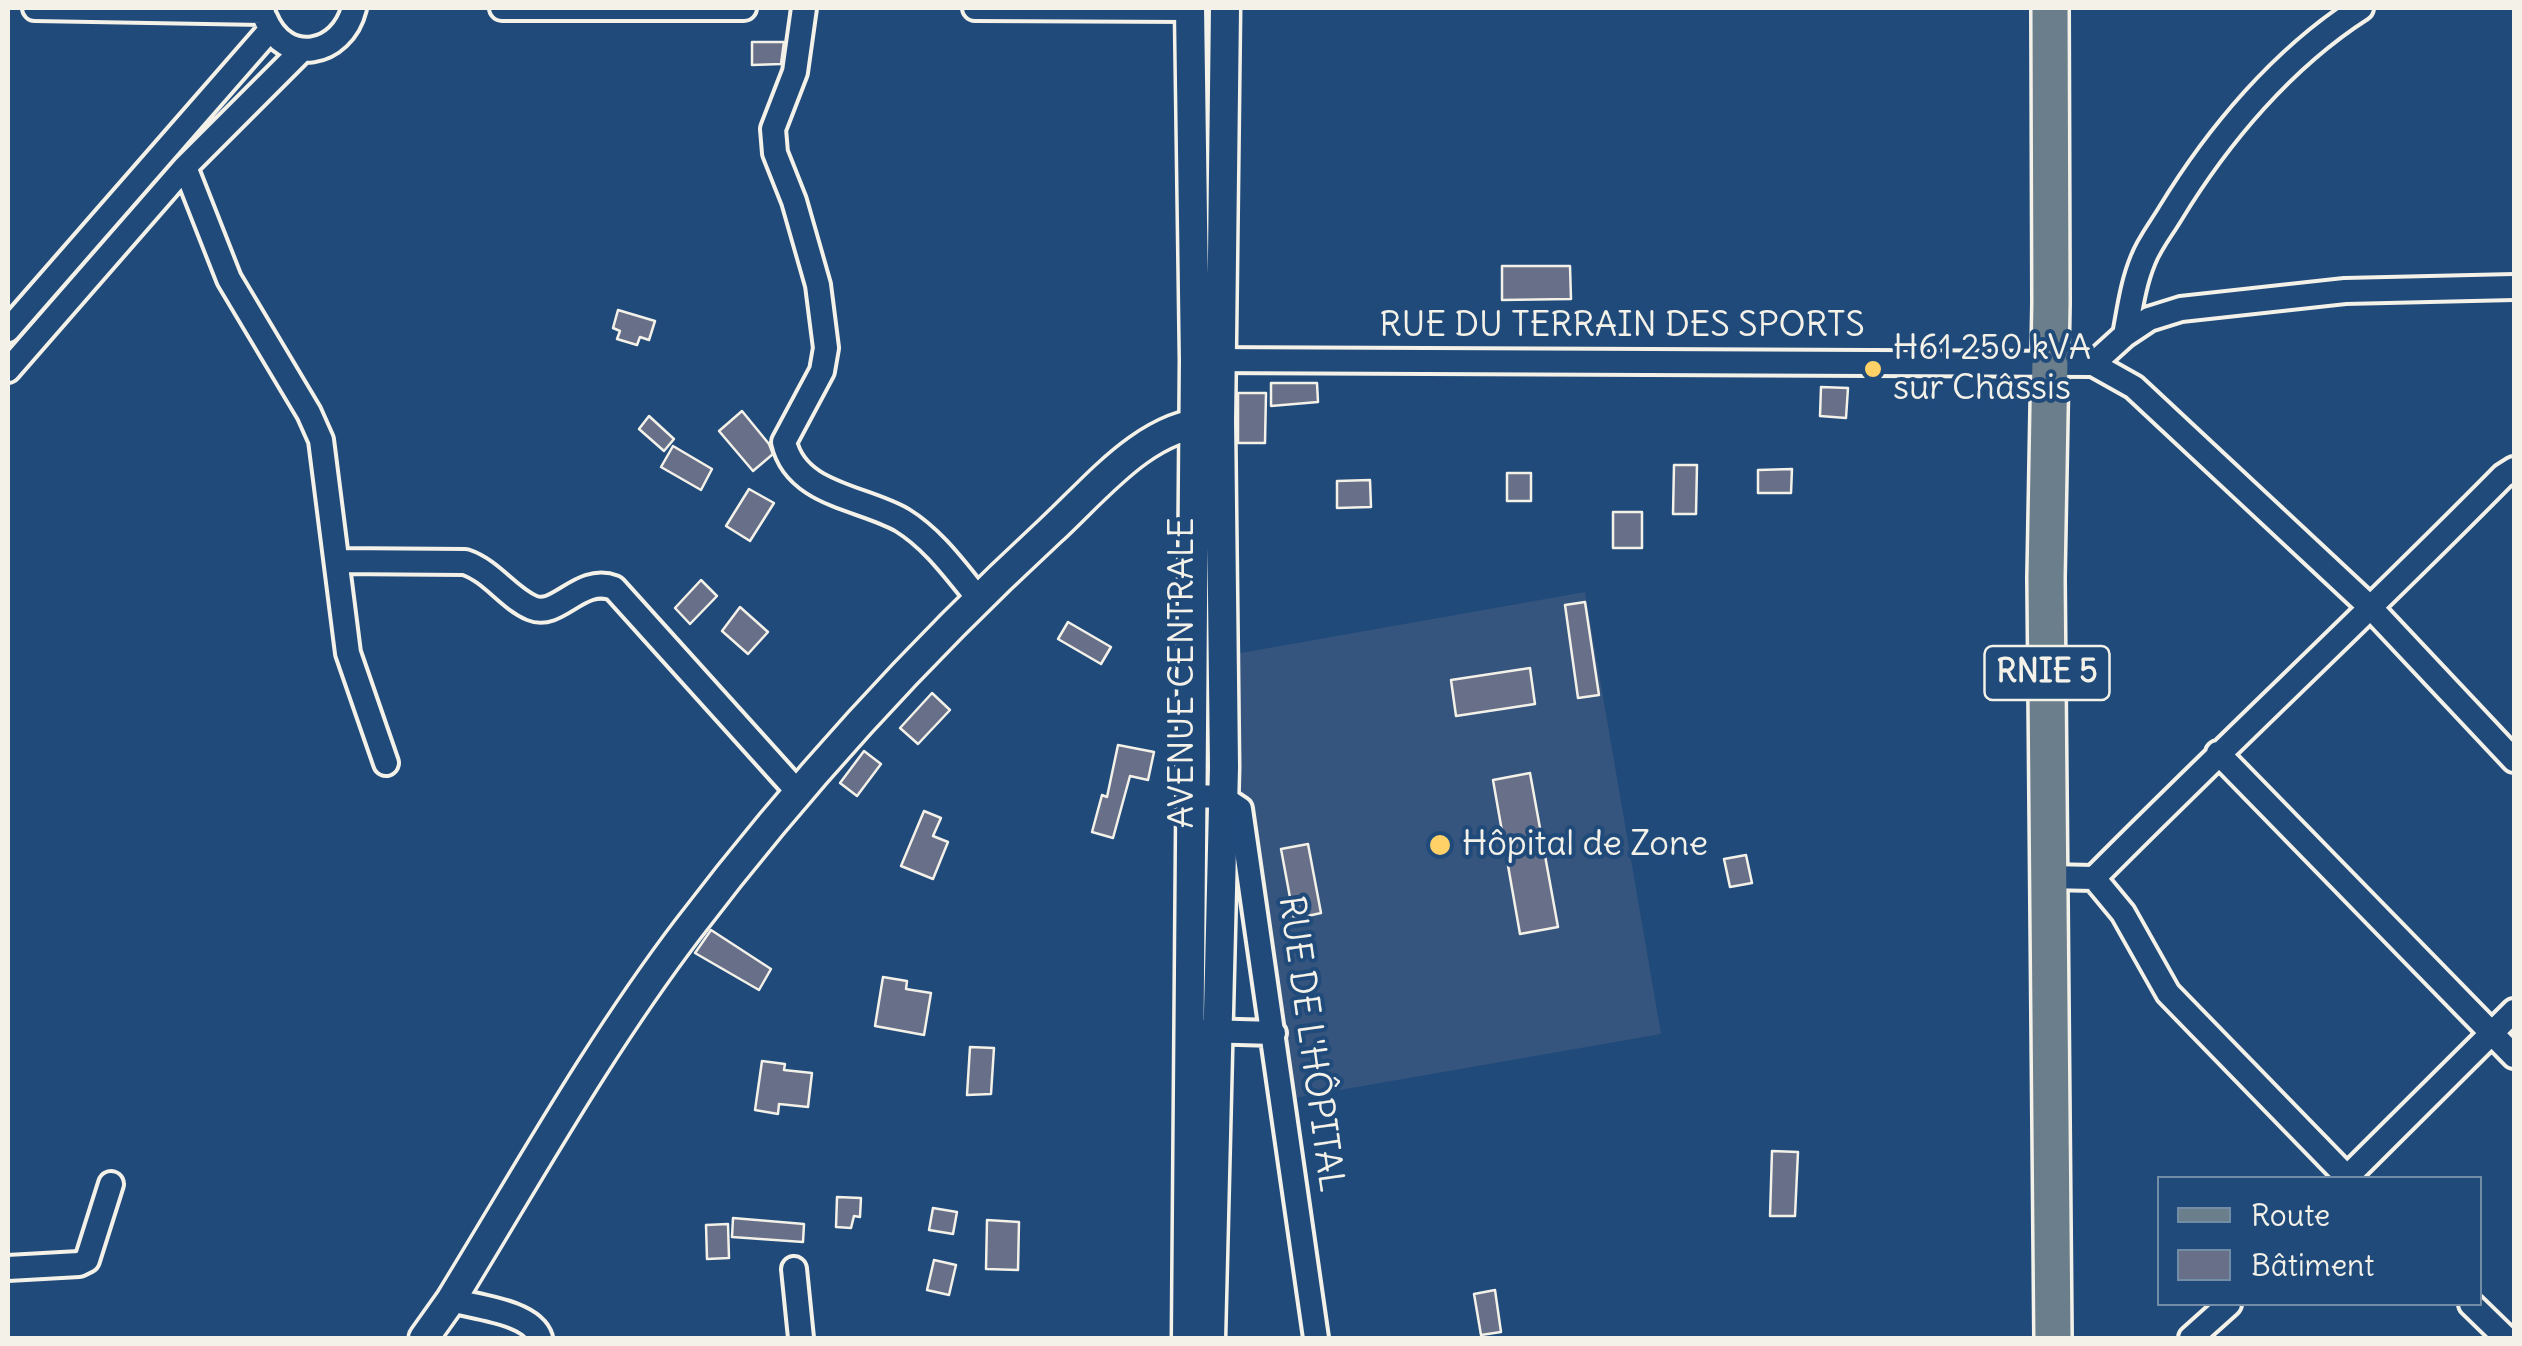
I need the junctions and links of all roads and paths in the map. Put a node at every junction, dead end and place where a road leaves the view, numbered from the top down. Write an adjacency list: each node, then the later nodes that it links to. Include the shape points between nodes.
1 (35, 8): 12 (street)
2 (354, 8): 13 (street, via 338,39)
3 (502, 8): 10 (street)
4 (744, 8): 10 (street)
5 (804, 8): 25 (street, via 795,72 773,129 818,284 826,348 822,370 784,442 788,459 826,490 900,519 922,535)
6 (975, 8): 7 (street)
7 (1190, 8): 18 (street, AVENUE CENTRALE)
8 (1224, 8): 18 (street, AVENUE CENTRALE)
9 (2050, 8): 19 (main road, RNIE 5)
10 (617, 9)
11 (2352, 11): 17 (street, via 2231,125 2185,189 2144,256)
12 (265, 16): 13 (street, via 284,44); 16 (street)
13 (302, 50): 14 (street)
14 (185, 167): 21 (street); 24 (street, via 229,279 321,440)
15 (2514, 287): 17 (street, via 2234,300 2181,309)
16 (8, 330)
17 (2125, 334): 20 (street)
18 (1208, 360): 19 (street, RUE DU TERRAIN DES SPORTS); 22 (street, AVENUE CENTRALE)
19 (2048, 362): 20 (street, RUE DU TERRAIN DES SPORTS); 33 (main road, RNIE 5)
20 (2093, 364): 26 (street, via 2134,387)
21 (8, 370)
22 (1207, 422): 25 (street, via 1148,441); 31 (street, AVENUE CENTRALE); 32 (street, AVENUE CENTRALE)
23 (2514, 470): 26 (street)
24 (337, 561): 29 (street, via 348,652); 30 (street, via 466,562 532,608 545,609 592,584 614,588)
25 (978, 598): 30 (street)
26 (2372, 609): 27 (street); 28 (street)
27 (2218, 753): 34 (street); 38 (street)
28 (2514, 760)
29 (386, 763)
30 (798, 791): 45 (street, via 629,1013)
31 (1193, 796): 32 (street); 36 (street, AVENUE CENTRALE)
32 (1222, 797): 36 (street, AVENUE CENTRALE); 37 (street, RUE DE L'HÔPITAL, via 1240,809)
33 (2048, 877): 34 (street); 55 (main road, RNIE 5)
34 (2094, 878): 40 (street, via 2123,912 2168,993)
35 (2514, 1011): 38 (street)
36 (1204, 1031): 37 (street); 52 (street, AVENUE CENTRALE); 53 (street, AVENUE CENTRALE)
37 (1274, 1033): 54 (street, RUE DE L'HÔPITAL)
38 (2492, 1033): 39 (street); 41 (street)
39 (2514, 1056)
40 (2345, 1176)
41 (2349, 1176)
42 (112, 1184): 43 (street, via 87,1260)
43 (8, 1268)
44 (794, 1269): 51 (street)
45 (451, 1300): 49 (street); 50 (street, via 525,1320)
46 (2228, 1306): 48 (street)
47 (2474, 1306): 57 (street)
48 (2217, 1331): 56 (street)
49 (424, 1338)
50 (540, 1338)
51 (802, 1338)
52 (1187, 1338)
53 (1210, 1338)
54 (1316, 1338)
55 (2053, 1338)
56 (2191, 1338)
57 (2506, 1338)

